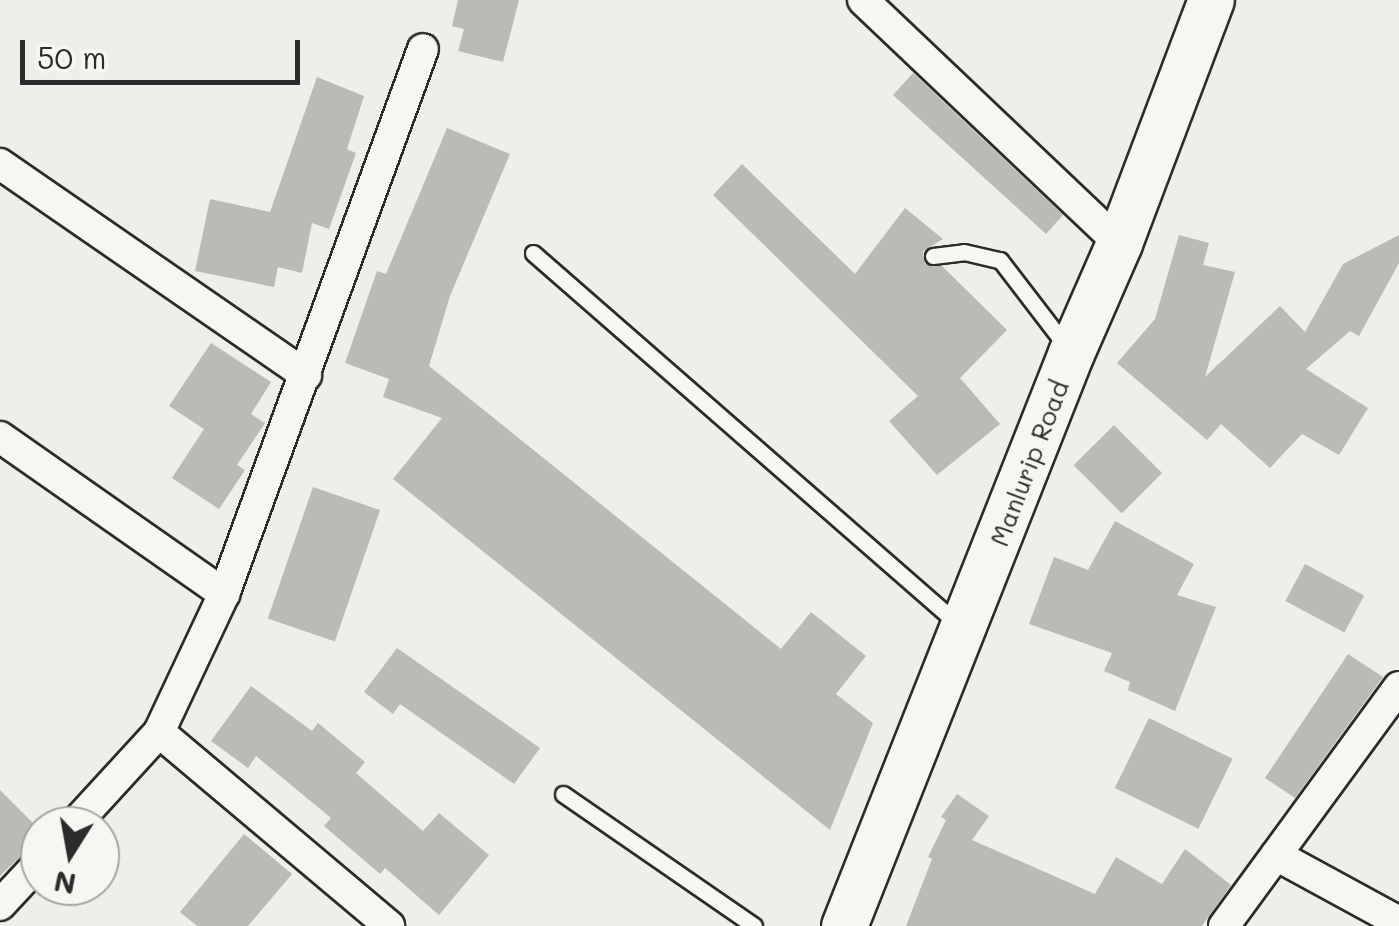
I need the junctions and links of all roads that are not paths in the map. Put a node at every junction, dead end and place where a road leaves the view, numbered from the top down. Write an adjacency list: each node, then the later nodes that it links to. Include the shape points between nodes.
1 (864, 0): 5 (street)
2 (1211, 0): 5 (main road, Manlurip Road)
3 (423, 48): 9 (street)
4 (0, 164): 9 (street)
5 (1119, 243): 8 (main road, Manlurip Road)
6 (533, 253): 12 (lane)
7 (933, 256): 8 (lane, via 964,252 1000,260)
8 (1071, 353): 12 (main road, Manlurip Road)
9 (306, 375): 11 (street)
10 (0, 438): 11 (street)
11 (224, 594): 14 (street)
12 (965, 630): 23 (main road, Manlurip Road)
13 (1399, 687): 17 (street)
14 (160, 732): 16 (street); 21 (street)
15 (564, 794): 22 (lane)
16 (92, 806)
17 (1276, 856): 20 (street); 24 (street)
18 (20, 884): 19 (street)
19 (0, 905)
20 (1399, 922)
21 (389, 926)
22 (754, 926)
23 (844, 926)
24 (1224, 926)

